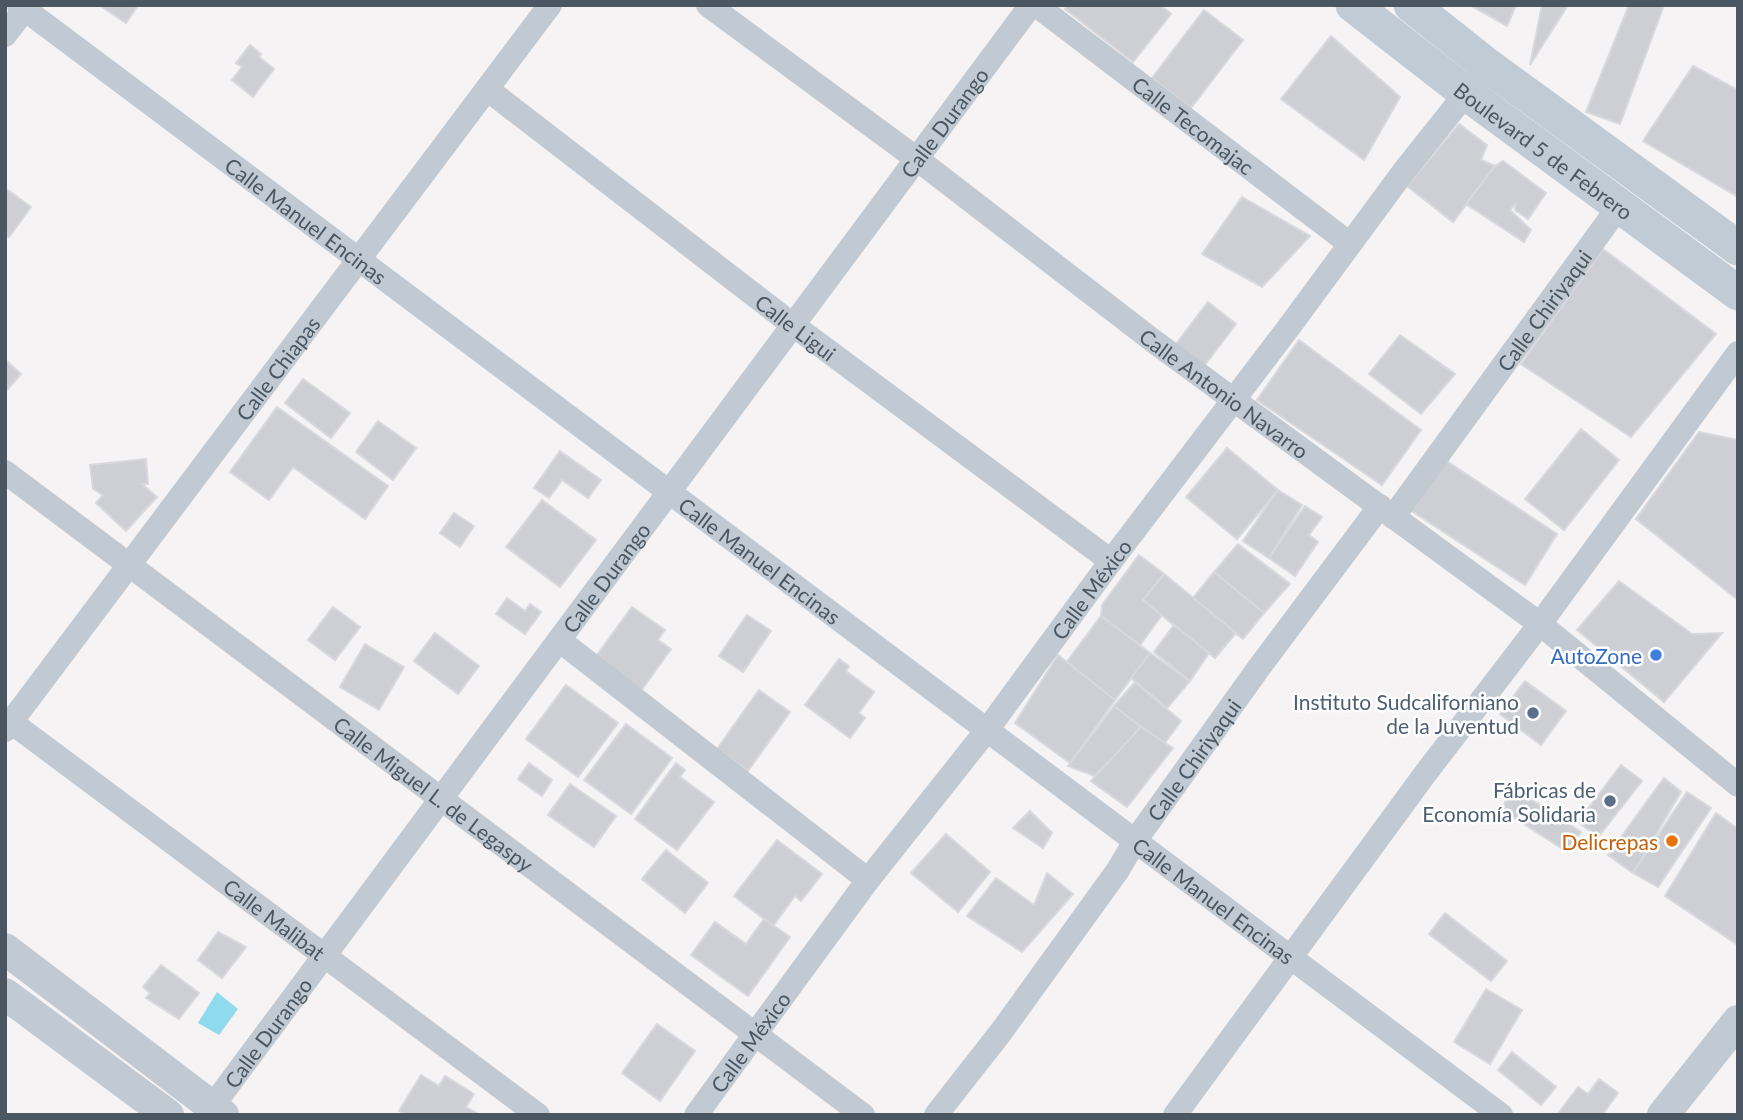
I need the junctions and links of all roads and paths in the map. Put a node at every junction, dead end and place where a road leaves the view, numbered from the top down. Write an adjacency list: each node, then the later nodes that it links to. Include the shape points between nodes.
1 (550, 5): 9 (street, Calle Chiapas)
2 (708, 5): 11 (street, Calle Antonio Navarro)
3 (1033, 5): 11 (street, Calle Durango); 13 (street, Calle Tecomajac)
4 (1353, 5): 10 (main road, Boulevard 5 de Febrero)
5 (1411, 5): 8 (main road, Boulevard 5 de Febrero)
6 (24, 7): 7 (street); 15 (street, Calle Manuel Encinas)
7 (5, 35)
8 (1488, 66): 10 (street, Calle México); 14 (main road, Boulevard 5 de Febrero)
9 (487, 89): 15 (street, Calle Chiapas); 17 (street, Calle Ligui)
10 (1466, 93): 12 (main road, Boulevard 5 de Febrero); 13 (street, Calle México)
11 (917, 159): 17 (street, Calle Durango); 19 (street, Calle Antonio Navarro)
12 (1620, 205): 16 (main road, Boulevard 5 de Febrero); 22 (street, Calle Chiriyaqui)
13 (1350, 244): 19 (street, Calle México)
14 (1738, 248)
15 (359, 260): 21 (street, Calle Manuel Encinas); 24 (street, Calle Chiapas)
16 (1738, 293)
17 (793, 326): 21 (street, Calle Durango); 23 (street, Calle Ligui)
18 (1738, 353): 25 (street)
19 (1234, 399): 22 (street, Calle Antonio Navarro); 23 (street, Calle México)
20 (5, 472): 24 (street, Calle Miguel L. de Legaspy)
21 (669, 492): 26 (street, Calle Durango); 28 (street, Calle Manuel Encinas)
22 (1387, 512): 25 (street, Calle Antonio Navarro); 31 (street, Calle Chiriyaqui, via 1258,669)
23 (1111, 561): 28 (street, Calle México)
24 (130, 565): 27 (street, Calle Chiapas); 30 (street, Calle Miguel L. de Legaspy)
25 (1540, 624): 29 (street, Calle Antonio Navarro); 35 (street)
26 (559, 640): 30 (street, Calle Durango); 32 (street)
27 (8, 726): 34 (street, Calle Malibat)
28 (988, 730): 31 (street, Calle Manuel Encinas); 32 (street, Calle México)
29 (1738, 785)
30 (441, 799): 34 (street, Calle Durango); 38 (street, Calle Miguel L. de Legaspy)
31 (1135, 841): 35 (street, Calle Manuel Encinas); 44 (street, Calle Chiriyaqui, via 1001,1032)
32 (868, 880): 38 (street, Calle México)
33 (5, 949): 39 (street)
34 (324, 957): 39 (street, Calle Durango); 41 (street, Calle Malibat)
35 (1291, 958): 45 (street); 46 (street, Calle Manuel Encinas)
36 (5, 994): 40 (street)
37 (1738, 1021): 47 (street)
38 (756, 1035): 42 (street, Calle México); 43 (street, Calle Miguel L. de Legaspy)
39 (214, 1112)
40 (168, 1115)
41 (537, 1115)
42 (696, 1115)
43 (863, 1115)
44 (936, 1115)
45 (1175, 1115)
46 (1501, 1115)
47 (1664, 1115)

